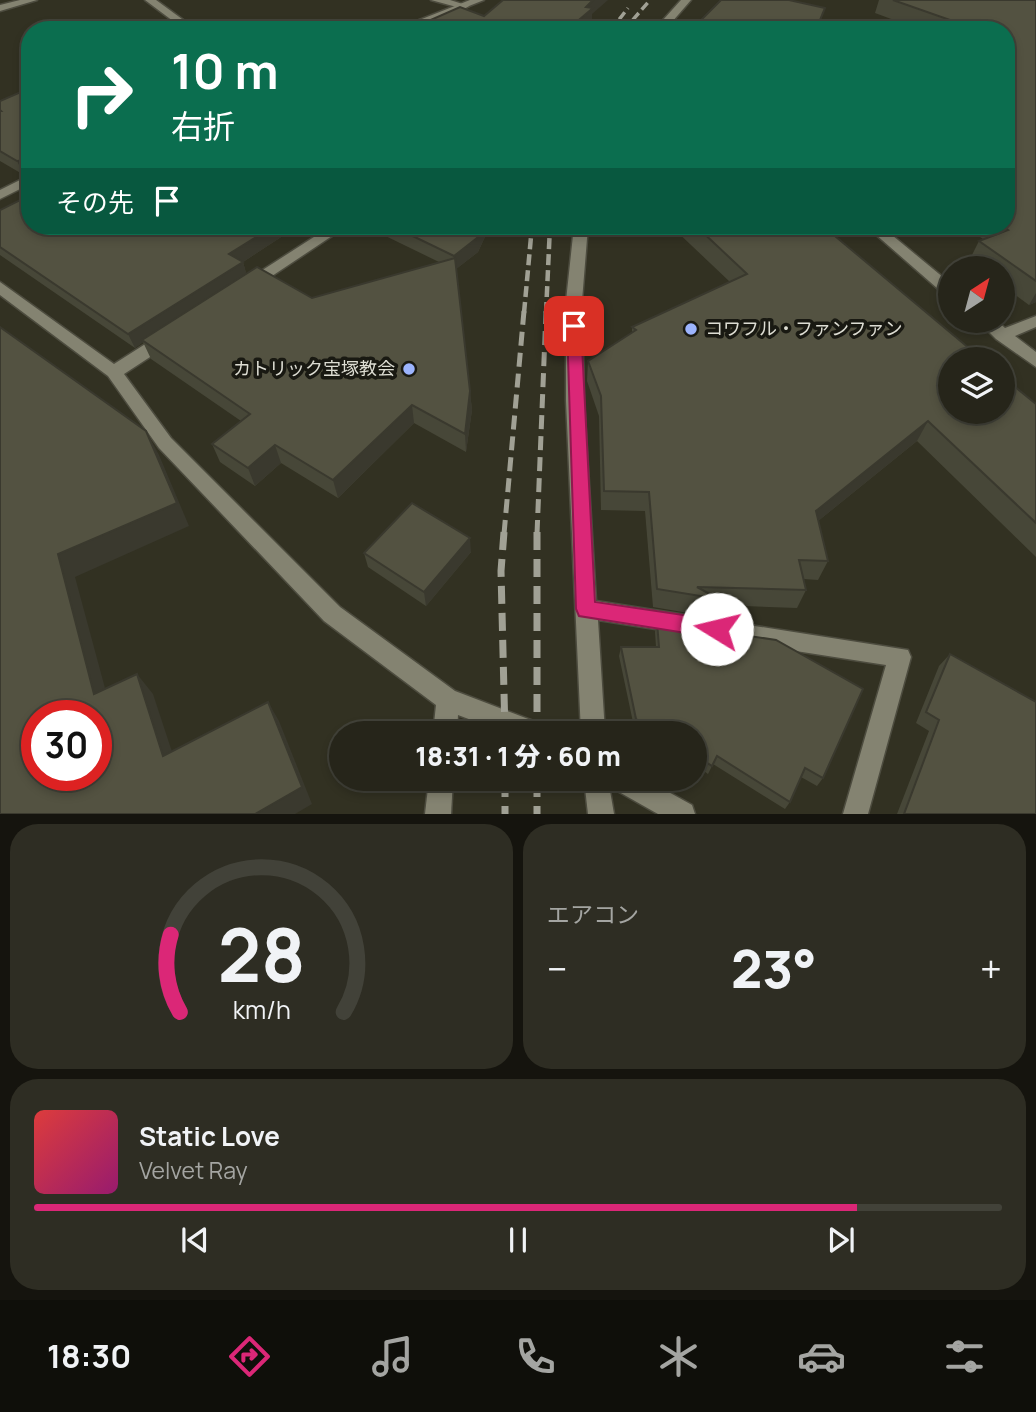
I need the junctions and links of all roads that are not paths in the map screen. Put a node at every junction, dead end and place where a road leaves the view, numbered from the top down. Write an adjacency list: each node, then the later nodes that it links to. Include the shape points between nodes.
1 (32, 0): 7 (street)
2 (149, 0): 8 (street)
3 (436, 0): 6 (street)
4 (480, 0): 6 (street)
5 (686, 0): 10 (street)
6 (464, 6): 9 (street)
7 (0, 8)
8 (179, 21)
9 (424, 21)
10 (667, 21)
11 (21, 184): 12 (street)
12 (0, 195)
13 (326, 235): 18 (street)
14 (581, 235): 25 (street, via 574,302 575,401)
15 (884, 235): 16 (street)
16 (938, 281)
17 (0, 287): 24 (street)
18 (239, 292)
19 (1036, 321): 22 (street)
20 (182, 328): 24 (street)
21 (1000, 333): 22 (street)
22 (1002, 335): 23 (street)
23 (1036, 361)
24 (114, 372): 26 (street, via 165,443 332,614)
25 (586, 609): 29 (street); 36 (street, via 900,657)
26 (448, 700): 27 (street); 28 (street)
27 (446, 721)
28 (504, 721)
29 (592, 721)
30 (440, 791): 33 (street)
31 (598, 791): 34 (street)
32 (642, 791): 35 (street)
33 (438, 814)
34 (601, 814)
35 (683, 814)
36 (855, 814)

